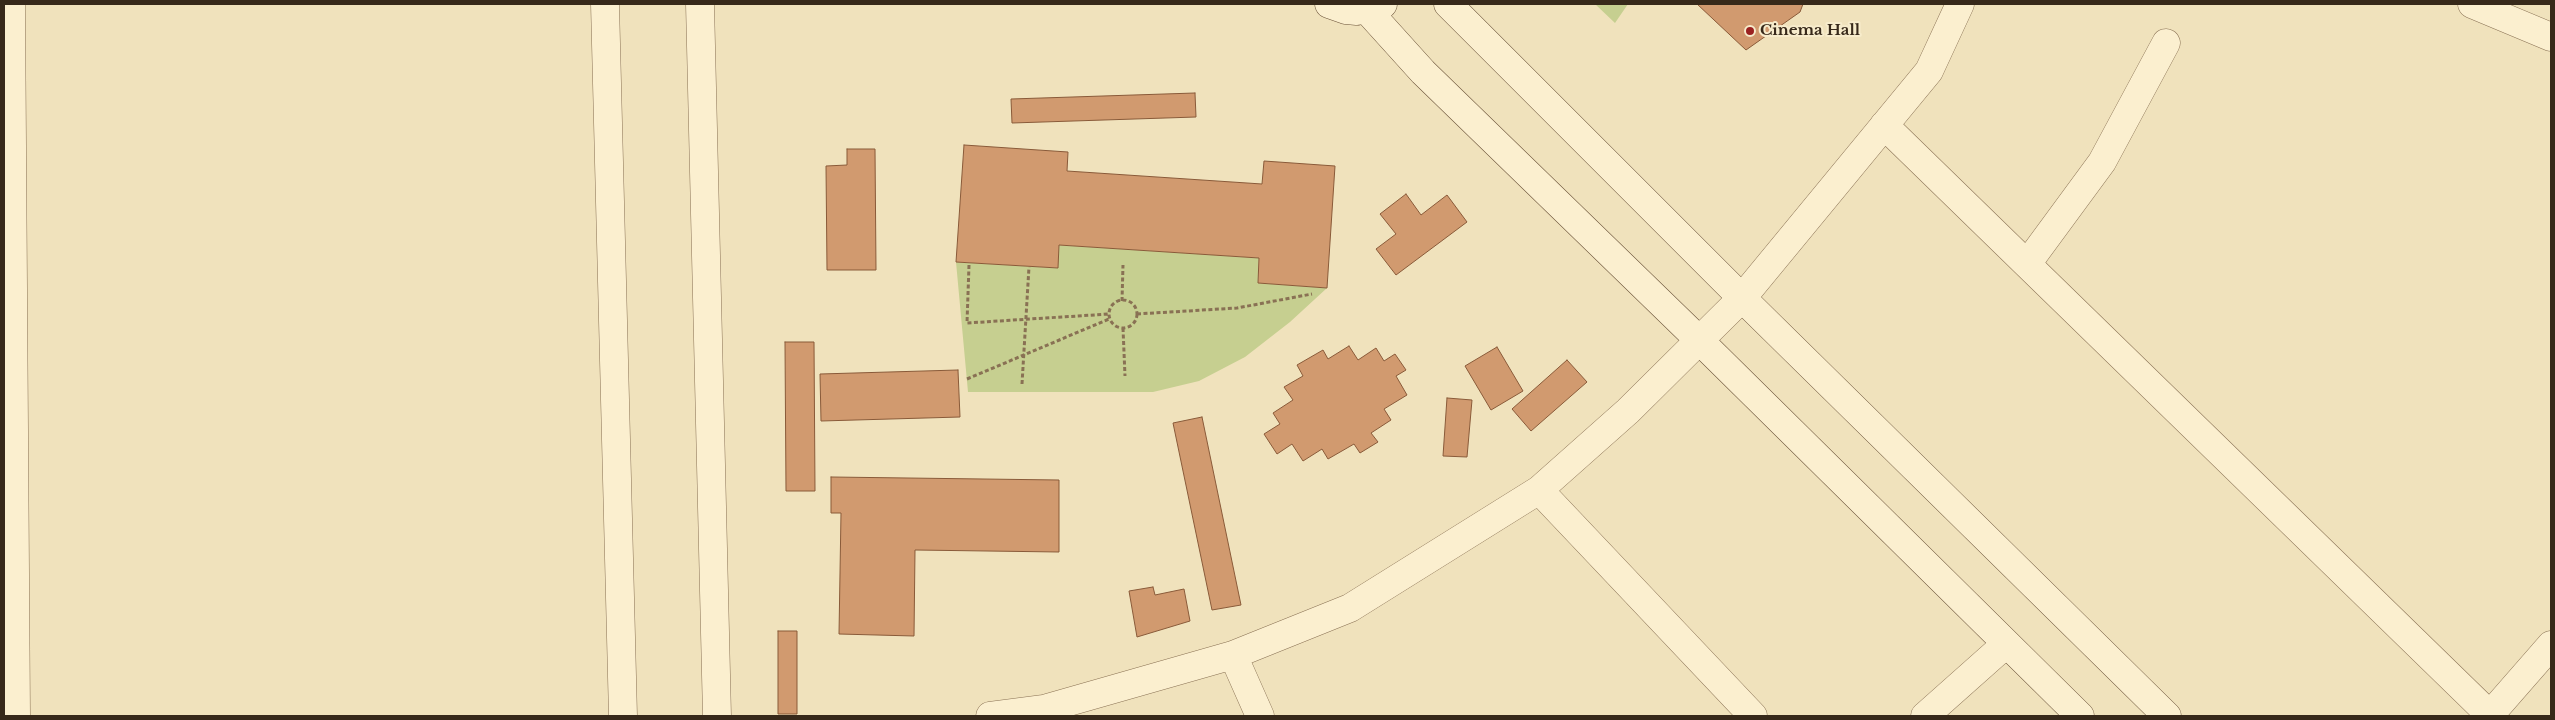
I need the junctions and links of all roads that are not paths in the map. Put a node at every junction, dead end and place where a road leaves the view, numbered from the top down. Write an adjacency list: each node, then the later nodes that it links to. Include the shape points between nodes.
1 (11, 4): 19 (street)
2 (605, 4): 20 (street)
3 (700, 4): 21 (street)
4 (1329, 4): 8 (street, via 1346,10)
5 (1448, 4): 13 (street)
6 (1960, 4): 11 (street, via 1928,71)
7 (2472, 4): 9 (street)
8 (1375, 7): 14 (street, via 1423,72)
9 (2551, 37)
10 (2166, 43): 12 (street, via 2102,162)
11 (1884, 125): 12 (street); 13 (street)
12 (2027, 264): 28 (street)
13 (1742, 298): 14 (street); 27 (street)
14 (1698, 339): 15 (street, via 1628,411); 16 (street)
15 (1538, 490): 18 (street, via 1350,608); 24 (street)
16 (2006, 644): 25 (street); 26 (street)
17 (2551, 645): 28 (street)
18 (1233, 655): 22 (street, via 1044,709); 23 (street)
19 (16, 716)
20 (623, 716)
21 (717, 716)
22 (990, 716)
23 (1260, 716)
24 (1753, 716)
25 (1925, 716)
26 (2080, 716)
27 (2167, 716)
28 (2490, 716)

